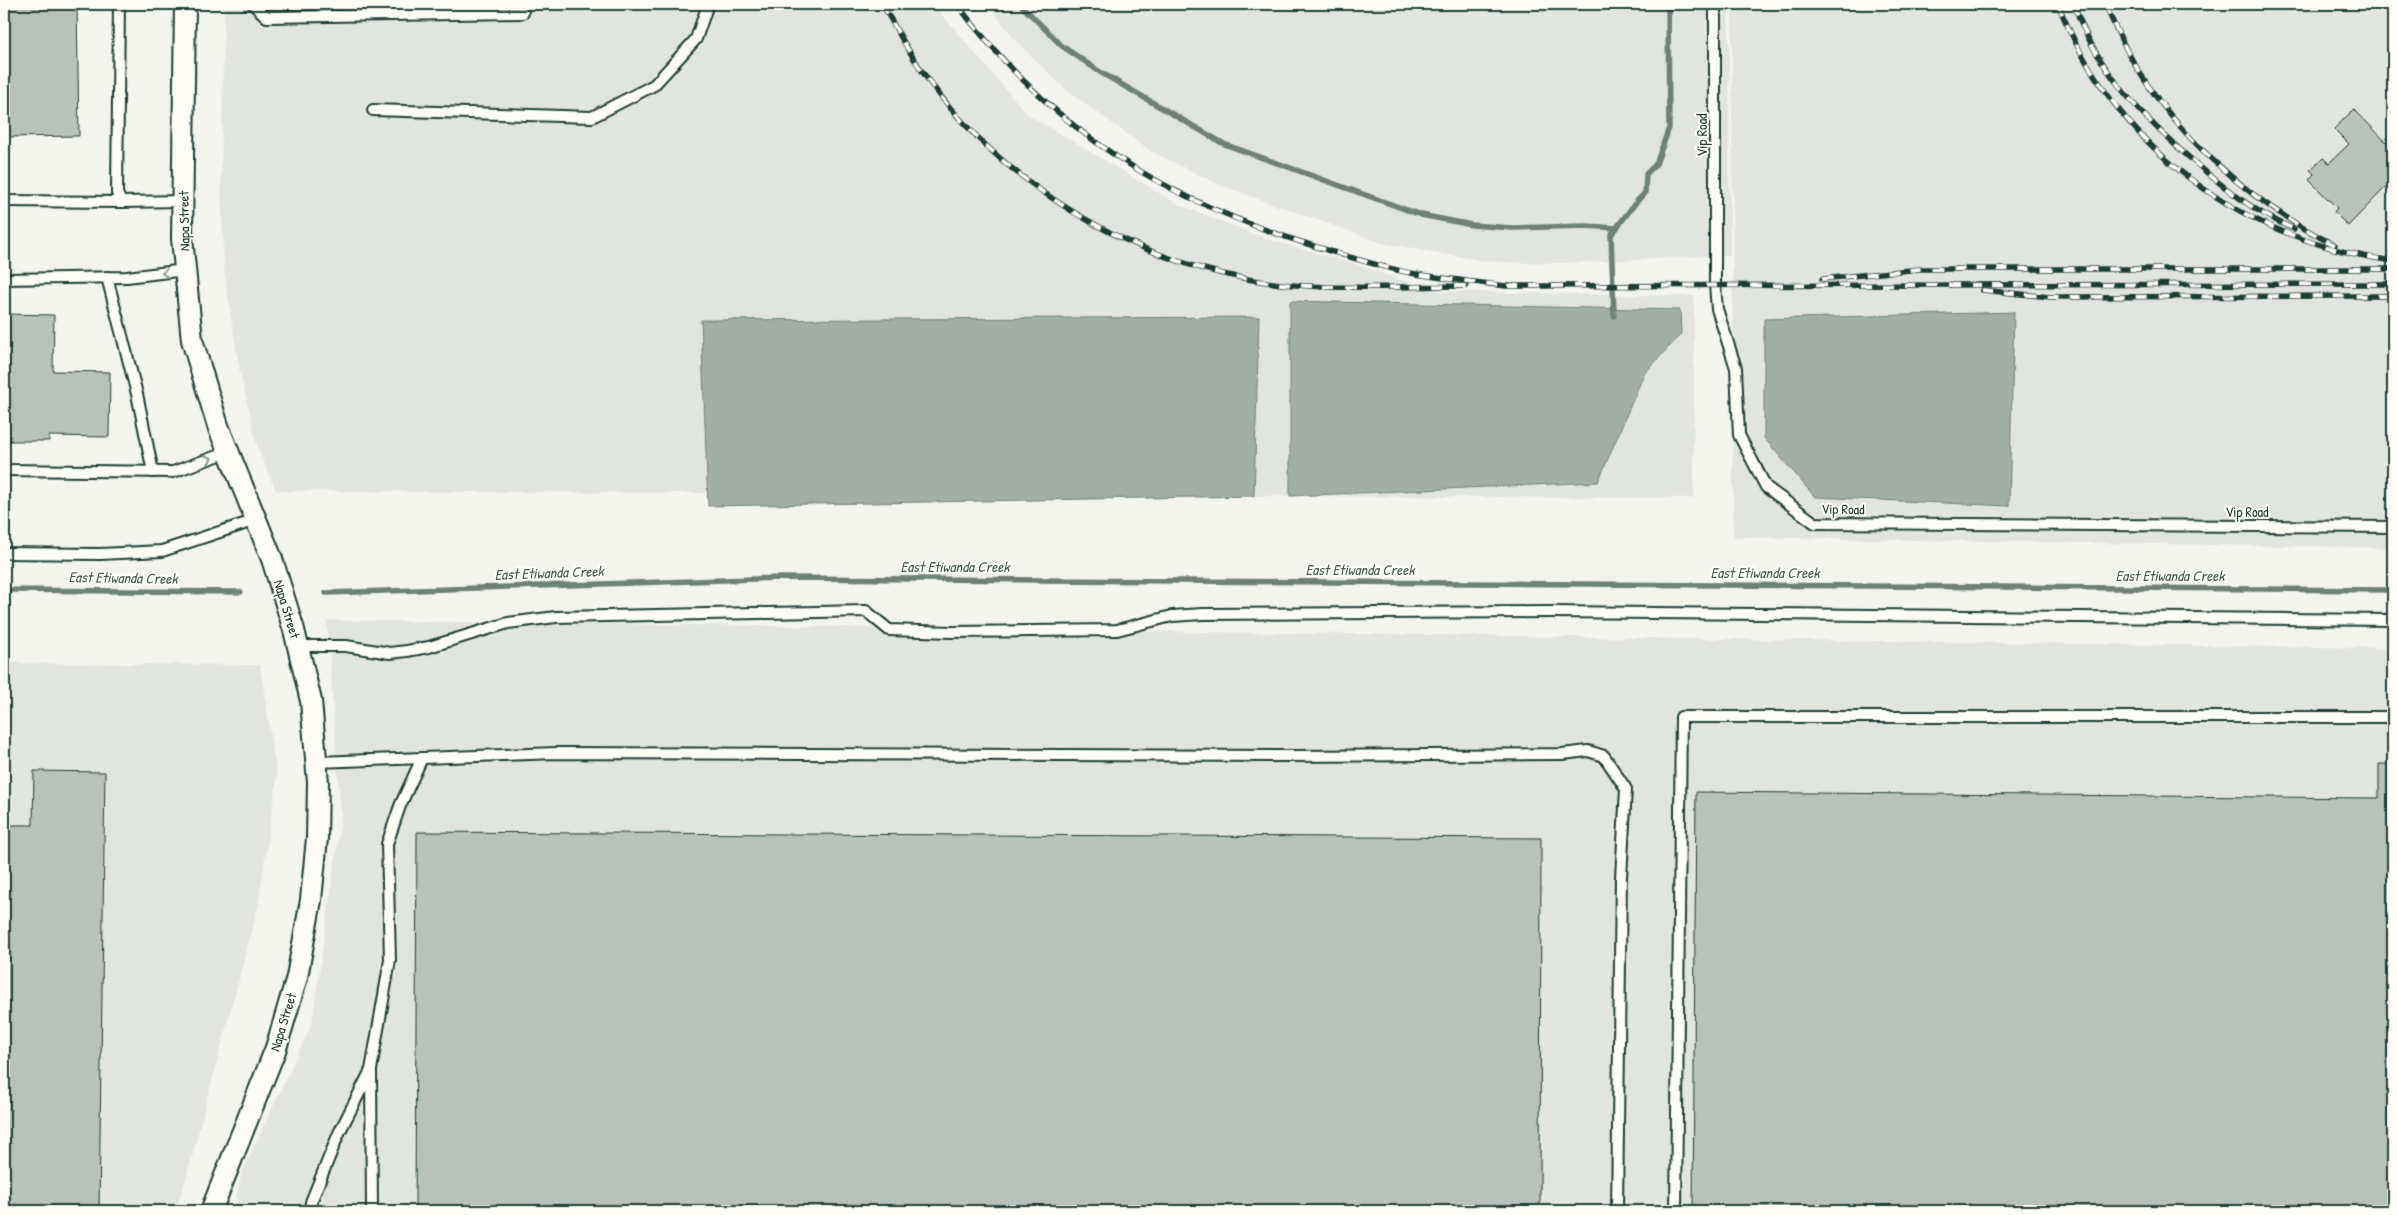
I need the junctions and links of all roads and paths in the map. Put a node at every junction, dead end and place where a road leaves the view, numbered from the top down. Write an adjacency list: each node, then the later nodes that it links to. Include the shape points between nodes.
1 (119, 4): 10 (lane, via 117,193)
2 (185, 4): 9 (street, Napa Street)
3 (253, 4): 6 (lane, via 267,17)
4 (708, 4): 7 (lane, via 696,39 654,85 592,117)
5 (1715, 4): 18 (lane, Vip Road, via 1717,309 1736,368 1739,435 1766,487 1815,523)
6 (523, 13)
7 (373, 110)
8 (4, 201): 10 (lane)
9 (183, 201): 10 (lane); 11 (street, Napa Street, via 182,238)
10 (121, 202)
11 (186, 270): 13 (lane, one-way to 13); 14 (street, Napa Street, via 192,340)
12 (4, 278): 13 (lane)
13 (107, 278): 16 (lane)
14 (228, 452): 16 (lane, one-way to 14, via 173,472); 17 (street, Napa Street)
15 (4, 470): 16 (lane)
16 (153, 472)
17 (256, 520): 19 (lane, via 162,551); 21 (street, Napa Street, via 272,559)
18 (2393, 527)
19 (4, 553)
20 (2393, 620): 21 (lane, via 1551,612 1213,614 1172,616 1118,630 952,632 889,630 866,611 556,617 508,623 429,647 390,653)
21 (296, 638): 24 (street, Napa Street, via 311,701)
22 (2393, 717): 30 (lane, via 1681,717)
23 (422, 758): 24 (lane); 25 (lane, via 387,844 390,960); 29 (lane, via 558,753 1304,756 1562,754 1588,751 1604,756 1626,789 1621,877)
24 (316, 762): 26 (street, Napa Street, via 317,838 311,900 297,977 276,1048)
25 (371, 1070): 27 (lane, via 339,1133); 28 (lane)
26 (211, 1211)
27 (310, 1211)
28 (372, 1211)
29 (1618, 1211)
30 (1676, 1211)

